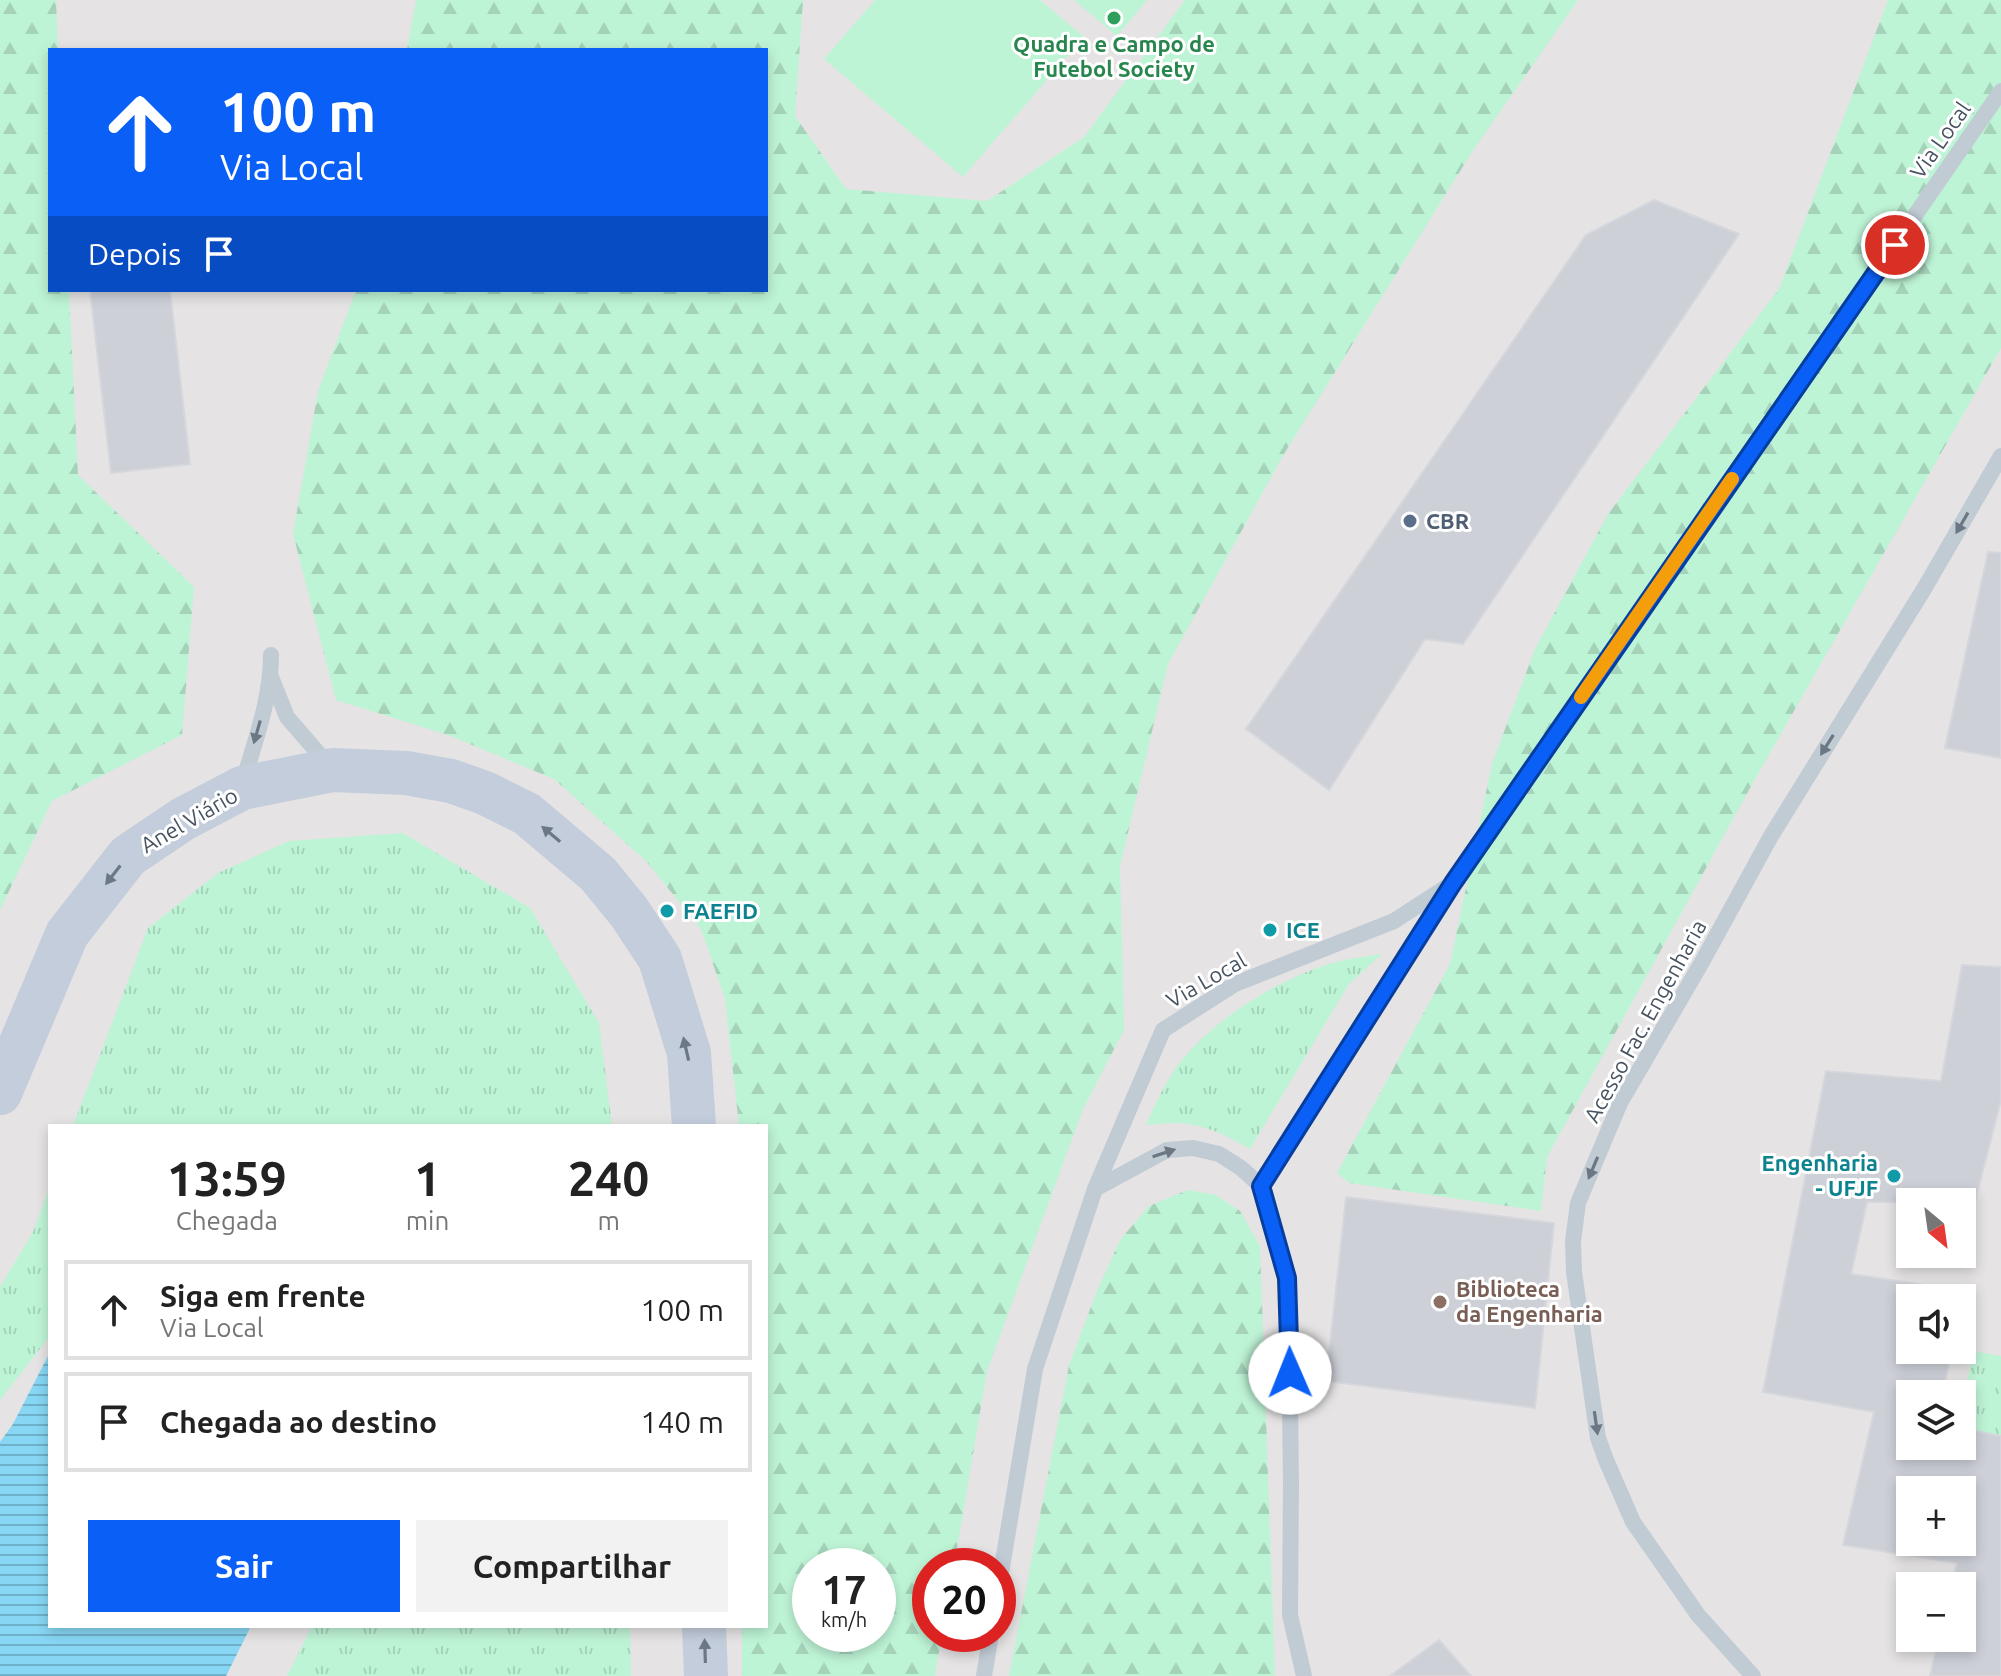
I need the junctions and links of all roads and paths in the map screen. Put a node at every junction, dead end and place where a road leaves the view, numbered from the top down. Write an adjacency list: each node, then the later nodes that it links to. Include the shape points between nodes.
1 (2001, 91): 7 (lane, Via Local)
2 (2001, 456): 18 (lane, Acesso Fac. Engenharia, one-way to 18, via 1771,836 1620,1103 1578,1203 1574,1272 1598,1438 1606,1460 1633,1522 1698,1615)
3 (271, 655): 4 (lane)
4 (271, 677): 5 (lane, via 287,717); 6 (lane, one-way to 6)
5 (333, 770): 6 (main road, Anel Viário); 9 (main road, Anel Viário, one-way to 5, via 689,1053 660,959 598,874 527,814 485,793 406,773)
6 (242, 788): 8 (main road, Anel Viário, one-way to 8, via 128,856 67,934)
7 (1453, 883): 10 (lane); 11 (lane, Via Local, via 1394,921 1235,984 1163,1030)
8 (0, 1093)
9 (694, 1124)
10 (1261, 1186): 11 (lane, one-way to 10, via 1167,1150 1193,1148 1219,1154); 17 (lane, via 1287,1278 1290,1615)
11 (1095, 1189): 12 (lane, Via Local, via 1035,1369)
12 (1005, 1548)
13 (704, 1628): 15 (main road, one-way to 13)
14 (988, 1652): 16 (lane)
15 (706, 1676)
16 (984, 1676)
17 (1304, 1676)
18 (1753, 1676)

